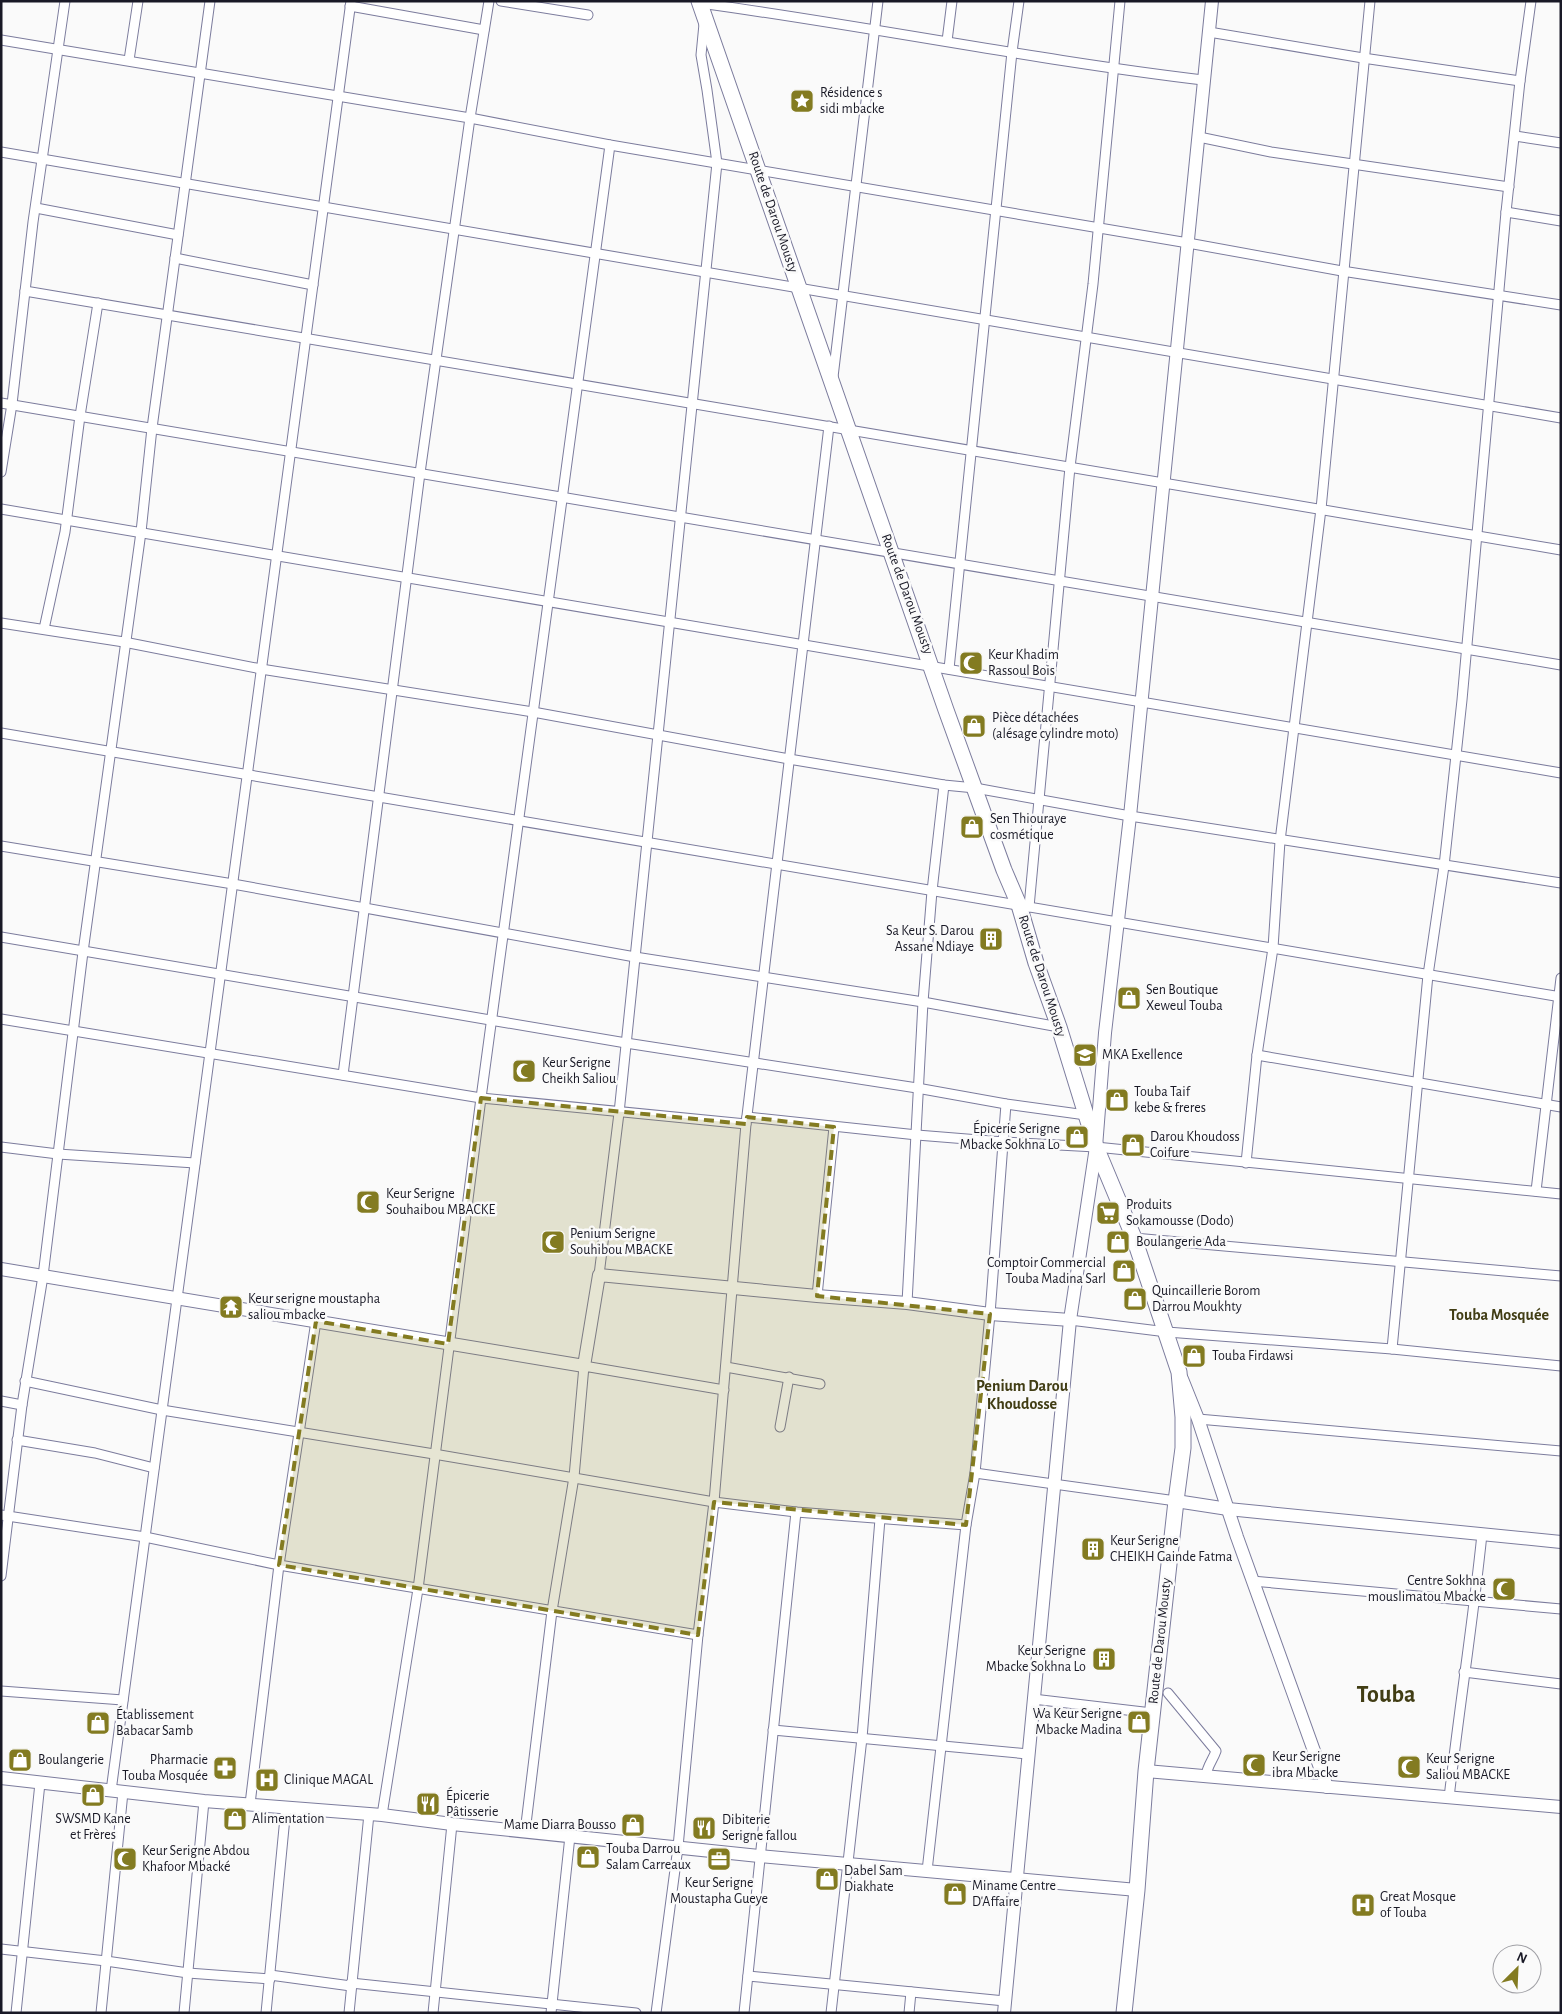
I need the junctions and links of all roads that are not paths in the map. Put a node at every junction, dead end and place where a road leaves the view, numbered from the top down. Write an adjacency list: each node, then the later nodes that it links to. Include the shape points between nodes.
1 (65, 1): 21 (street)
2 (138, 1): 24 (street)
3 (210, 1): 26 (street)
4 (489, 1): 17 (street)
5 (501, 1): 15 (street)
6 (878, 1): 16 (street)
7 (952, 1): 20 (street)
8 (1019, 1): 22 (street)
9 (1120, 1): 25 (street)
10 (1212, 1): 18 (street)
11 (1370, 1): 23 (street)
12 (1531, 1): 28 (street)
13 (351, 4): 17 (street); 29 (street)
14 (701, 7): 16 (street); 37 (street, via 701,55); 39 (main road, Route de Darou Mousty)
15 (588, 15)
16 (875, 29): 20 (street); 42 (street)
17 (484, 30): 30 (street)
18 (1209, 32): 23 (street); 27 (street)
19 (1, 40): 21 (street)
20 (947, 41): 22 (street)
21 (58, 50): 24 (street); 36 (street)
22 (1012, 52): 25 (street); 45 (street)
23 (1364, 58): 28 (street); 38 (street)
24 (129, 60): 26 (street)
25 (1113, 69): 27 (street); 48 (street)
26 (199, 72): 29 (street); 40 (street)
27 (1204, 80): 32 (street)
28 (1520, 81): 31 (street)
29 (338, 97): 30 (street); 43 (street)
30 (470, 118): 34 (street); 49 (street)
31 (1515, 136): 33 (street); 41 (street)
32 (1199, 137): 38 (street, via 1271,152); 51 (street)
33 (1561, 143)
34 (610, 146): 37 (street); 52 (street)
35 (1, 152): 36 (street)
36 (43, 160): 40 (street); 44 (street)
37 (717, 163): 39 (street); 55 (street)
38 (1353, 163): 41 (street); 54 (street)
39 (759, 170): 42 (street); 57 (main road, Route de Darou Mousty)
40 (184, 184): 43 (street); 50 (street)
41 (1509, 187): 46 (street)
42 (856, 188): 45 (street); 59 (street)
43 (323, 207): 49 (street); 56 (street)
44 (36, 208): 50 (street); 58 (street)
45 (996, 211): 48 (street); 64 (street)
46 (1506, 212): 47 (street); 60 (street)
47 (1561, 221)
48 (1098, 228): 51 (street); 65 (street)
49 (454, 229): 52 (street); 68 (street)
50 (178, 234): 53 (street)
51 (1188, 243): 54 (street); 67 (street)
52 (595, 253): 55 (street); 71 (street)
53 (175, 258): 56 (street); 63 (street)
54 (1342, 271): 60 (street); 69 (street)
55 (705, 272): 57 (street); 74 (street)
56 (313, 285): 66 (street)
57 (799, 288): 59 (street); 70 (main road, Route de Darou Mousty)
58 (25, 291): 61 (street); 73 (street)
59 (842, 295): 64 (street); 70 (street)
60 (1498, 295): 62 (street); 75 (street)
61 (98, 303): 63 (street); 76 (street)
62 (1561, 305)
63 (167, 314): 66 (street); 79 (street)
64 (985, 320): 65 (street); 81 (street)
65 (1087, 337): 67 (street); 83 (street)
66 (306, 338): 68 (street); 82 (street)
67 (1177, 352): 69 (street); 86 (street)
68 (436, 360): 71 (street); 85 (street)
69 (1333, 379): 75 (street); 89 (street)
70 (832, 380): 80 (main road, Route de Darou Mousty)
71 (578, 384): 74 (street); 87 (street)
72 (1, 402): 73 (street)
73 (12, 404): 76 (street); 84 (street)
74 (692, 404): 78 (street); 90 (street)
75 (1487, 405): 77 (street); 93 (street)
76 (80, 416): 79 (street); 91 (street)
77 (1561, 418)
78 (829, 426): 80 (street); 94 (street)
79 (152, 428): 82 (street); 92 (street)
80 (850, 430): 81 (street); 96 (main road, Route de Darou Mousty)
81 (971, 451): 83 (street); 98 (street)
82 (290, 452): 85 (street); 97 (street)
83 (1070, 467): 86 (street); 100 (street)
84 (1, 472)
85 (420, 473): 87 (street); 99 (street)
86 (1163, 483): 89 (street); 101 (street)
87 (562, 497): 90 (street); 102 (street)
88 (1, 509): 91 (street)
89 (1321, 509): 93 (street); 105 (street)
90 (680, 517): 94 (street); 103 (street)
91 (66, 520): 92 (street); 106 (street)
92 (141, 532): 97 (street); 107 (street)
93 (1476, 536): 95 (street); 109 (street)
94 (815, 540): 96 (street); 108 (street)
95 (1561, 550)
96 (891, 553): 98 (street); 111 (main road, Route de Darou Mousty)
97 (276, 555): 99 (street); 112 (street)
98 (960, 564): 100 (street); 113 (street)
99 (407, 578): 102 (street); 115 (street)
100 (1061, 581): 101 (street); 114 (street)
101 (1151, 596): 105 (street); 116 (street)
102 (548, 601): 103 (street); 117 (street)
103 (670, 622): 108 (street); 120 (street)
104 (1, 623): 106 (street)
105 (1307, 623): 109 (street); 118 (street)
106 (44, 629): 107 (street)
107 (124, 642): 112 (street); 121 (street)
108 (803, 644): 111 (street); 123 (street)
109 (1467, 650): 110 (street); 122 (street)
110 (1561, 665)
111 (932, 666): 113 (street); 127 (main road, Route de Darou Mousty)
112 (261, 669): 115 (street); 125 (street)
113 (949, 669): 114 (street)
114 (1051, 686): 116 (street); 129 (street)
115 (392, 690): 117 (street); 128 (street)
116 (1140, 701): 118 (street); 130 (street)
117 (533, 712): 120 (street); 131 (street)
118 (1294, 728): 122 (street); 132 (street)
119 (1, 733): 121 (street)
120 (658, 735): 123 (street); 133 (street)
121 (109, 751): 125 (street); 135 (street)
122 (1455, 755): 124 (street); 137 (street)
123 (790, 759): 126 (street); 136 (street)
124 (1561, 773)
125 (247, 775): 128 (street); 139 (street)
126 (944, 785): 127 (street); 140 (street)
127 (975, 788): 129 (street); 141 (main road, Route de Darou Mousty, via 1004,870)
128 (379, 797): 131 (street); 142 (street)
129 (1040, 800): 130 (street); 141 (street)
130 (1130, 816): 132 (street); 143 (street)
131 (518, 821): 133 (street); 144 (street)
132 (1280, 841): 137 (street); 146 (street)
133 (647, 842): 136 (street); 148 (street)
134 (1, 846): 135 (street)
135 (95, 862): 139 (street); 147 (street)
136 (777, 864): 140 (street); 151 (street)
137 (1444, 866): 138 (street); 150 (street)
138 (1561, 883)
139 (232, 884): 142 (street); 149 (street)
140 (932, 891): 141 (street); 155 (street)
141 (1024, 906): 143 (street); 158 (main road, Route de Darou Mousty, via 1036,963)
142 (364, 908): 144 (street); 153 (street)
143 (1118, 922): 146 (street); 178 (street, via 1104,1033)
144 (503, 932): 148 (street); 157 (street)
145 (1, 937): 147 (street)
146 (1273, 948): 150 (street); 162 (street)
147 (83, 952): 149 (street); 159 (street)
148 (635, 957): 151 (street); 160 (street)
149 (220, 975): 153 (street); 161 (street)
150 (1428, 975): 154 (street); 165 (street)
151 (764, 976): 155 (street); 163 (street)
152 (1561, 978): 154 (street)
153 (353, 997): 157 (street); 164 (street)
154 (1560, 997): 169 (street)
155 (923, 1002): 158 (street); 166 (street)
156 (1, 1019): 159 (street)
157 (491, 1020): 160 (street); 167 (street)
158 (1059, 1027): 172 (main road, Route de Darou Mousty)
159 (74, 1032): 161 (street); 179 (street)
160 (626, 1043): 163 (street); 171 (street)
161 (210, 1052): 164 (street); 180 (street)
162 (1257, 1055): 165 (street); 181 (street)
163 (753, 1063): 166 (street); 173 (street)
164 (343, 1075): 167 (street)
165 (1418, 1082): 169 (street); 182 (street)
166 (917, 1088): 168 (street); 175 (street)
167 (481, 1098): 171 (street); 199 (street)
168 (1006, 1104): 172 (street); 176 (street)
169 (1545, 1104): 170 (street); 183 (street)
170 (1561, 1107)
171 (619, 1113): 173 (street); 188 (street)
172 (1086, 1115): 178 (main road, Route de Darou Mousty)
173 (746, 1120): 174 (street); 191 (street)
174 (834, 1127): 175 (street); 192 (street)
175 (917, 1135): 176 (street); 194 (street)
176 (1004, 1142): 178 (street); 195 (street)
177 (1, 1147): 179 (street)
178 (1096, 1147): 181 (street); 185 (main road, Route de Darou Mousty); 196 (street)
179 (58, 1154): 180 (street); 189 (street)
180 (195, 1163): 193 (street)
181 (1246, 1163): 182 (street)
182 (1409, 1179): 183 (street); 186 (street)
183 (1536, 1191): 184 (street)
184 (1561, 1194)
185 (1134, 1238): 186 (street); 198 (main road, Route de Darou Mousty)
186 (1400, 1261): 190 (street); 200 (street)
187 (1, 1269): 189 (street)
188 (599, 1275): 191 (street); 201 (street)
189 (43, 1276): 193 (street); 206 (street)
190 (1561, 1276)
191 (734, 1288): 192 (street); 203 (street)
192 (817, 1296): 194 (street)
193 (177, 1298): 197 (street); 211 (street)
194 (906, 1303): 195 (street)
195 (990, 1314): 196 (street); 219 (street)
196 (1070, 1320): 198 (street); 221 (street)
197 (316, 1321): 199 (street); 214 (street)
198 (1167, 1332): 200 (street); 204 (main road, Route de Darou Mousty)
199 (448, 1344): 201 (street); 217 (street)
200 (1392, 1349): 202 (street)
201 (584, 1366): 208 (street); 220 (street)
202 (1561, 1366)
203 (726, 1367): 205 (street); 208 (street)
204 (1179, 1372): 212 (street); 222 (main road, Route de Darou Mousty, via 1183,1448)
205 (789, 1377): 207 (street); 213 (street)
206 (25, 1381): 210 (street); 211 (street)
207 (820, 1384)
208 (724, 1390): 223 (street)
209 (1, 1401): 210 (street)
210 (22, 1405): 215 (street)
211 (162, 1410): 214 (street); 218 (street)
212 (1198, 1419): 216 (street); 224 (street)
213 (780, 1427)
214 (300, 1432): 217 (street); 232 (street)
215 (17, 1440): 218 (street, via 95,1453); 226 (street)
216 (1561, 1451)
217 (434, 1454): 220 (street); 235 (street)
218 (154, 1468): 230 (street)
219 (975, 1473): 221 (street); 228 (street)
220 (574, 1477): 223 (street); 238 (street)
221 (1054, 1484): 222 (street); 244 (street)
222 (1176, 1501): 224 (street); 246 (main road, Route de Darou Mousty)
223 (714, 1502): 225 (street); 239 (street)
224 (1228, 1509): 229 (street); 234 (street)
225 (796, 1512): 227 (street); 247 (street)
226 (5, 1516): 230 (street); 233 (street)
227 (880, 1519): 228 (street); 248 (street)
228 (966, 1525): 249 (street)
229 (1482, 1534): 231 (street); 236 (street)
230 (145, 1538): 232 (street); 245 (street)
231 (1561, 1542)
232 (280, 1565): 235 (street); 259 (street)
233 (1, 1576)
234 (1252, 1581): 236 (street); 255 (street)
235 (418, 1589): 238 (street); 262 (street)
236 (1475, 1601): 237 (street); 240 (street)
237 (1561, 1609)
238 (552, 1611): 239 (street); 264 (street)
239 (698, 1635): 266 (street)
240 (1464, 1672): 241 (street); 257 (street)
241 (1561, 1684)
242 (1, 1691): 245 (street)
243 (1168, 1693): 252 (street, via 1216,1751 1206,1769)
244 (1033, 1699): 246 (street); 250 (street)
245 (123, 1700): 256 (street)
246 (1152, 1712): 251 (main road, Route de Darou Mousty)
247 (773, 1730): 248 (street); 267 (street)
248 (862, 1738): 249 (street); 268 (street)
249 (940, 1746): 250 (street); 269 (street)
250 (1028, 1754): 270 (street)
251 (1146, 1771): 252 (street); 271 (main road, Route de Darou Mousty)
252 (1206, 1776): 255 (street)
253 (1, 1778): 254 (street)
254 (40, 1783): 256 (street); 273 (street)
255 (1327, 1787): 257 (street)
256 (117, 1791): 258 (street); 274 (street)
257 (1449, 1798): 261 (street)
258 (204, 1800): 259 (street); 275 (street)
259 (250, 1804): 260 (street)
260 (286, 1807): 262 (street); 277 (street)
261 (1561, 1807)
262 (376, 1815): 263 (street); 279 (street)
263 (452, 1824): 264 (street); 280 (street)
264 (525, 1832): 265 (street)
265 (570, 1836): 266 (street); 283 (street)
266 (678, 1847): 267 (street); 291 (street)
267 (759, 1856): 268 (street); 276 (street)
268 (847, 1864): 269 (street); 278 (street)
269 (927, 1870): 270 (street)
270 (1016, 1879): 271 (street); 282 (street)
271 (1137, 1890): 295 (main road, Route de Darou Mousty)
272 (1, 1949): 273 (street)
273 (22, 1953): 274 (street); 284 (street)
274 (106, 1961): 275 (street); 285 (street)
275 (188, 1973): 277 (street); 286 (street)
276 (748, 1976): 278 (street); 292 (street)
277 (270, 1977): 279 (street); 287 (street)
278 (834, 1984): 281 (street); 293 (street)
279 (351, 1985): 280 (street); 288 (street)
280 (435, 1992): 283 (street); 289 (street)
281 (911, 1992): 282 (street); 294 (street)
282 (1005, 2007)
283 (551, 2008): 290 (street)
284 (16, 2013)
285 (100, 2013)
286 (184, 2013)
287 (266, 2013)
288 (349, 2013)
289 (432, 2013)
290 (636, 2013)
291 (656, 2013)
292 (744, 2013)
293 (831, 2013)
294 (909, 2013)
295 (1124, 2013)

